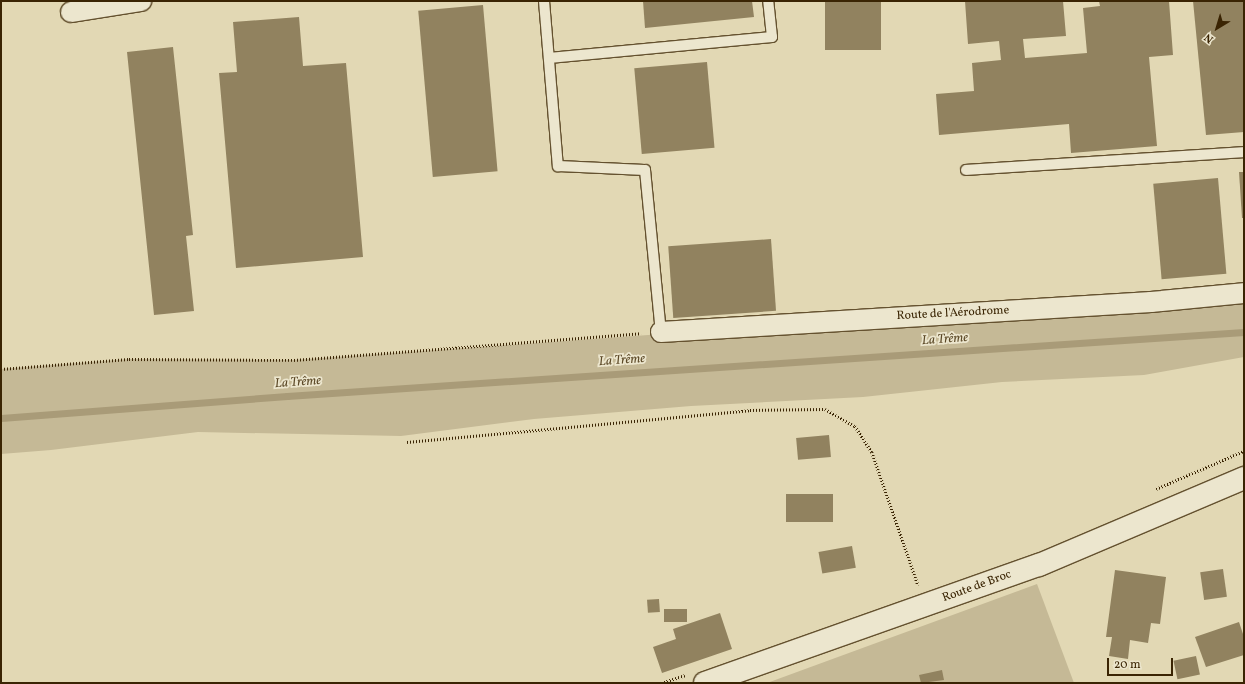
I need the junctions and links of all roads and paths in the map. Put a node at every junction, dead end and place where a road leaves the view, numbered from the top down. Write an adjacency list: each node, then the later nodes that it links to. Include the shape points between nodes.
1 (142, 1): 4 (street)
2 (544, 1): 5 (lane)
3 (768, 1): 5 (lane, via 772,37)
4 (71, 12)
5 (549, 58): 9 (lane, via 558,166 645,170)
6 (1244, 152): 7 (lane)
7 (966, 170)
8 (1244, 293): 9 (street, Route de l'Aérodrome, via 1151,302)
9 (661, 332): 10 (path, via 294,360 128,359)
10 (1, 369)
11 (407, 442): 13 (path, via 750,410 825,409 855,426 872,452)
12 (1244, 478): 13 (main road, Route de Broc, via 1039,564)
13 (925, 606): 14 (main road, Route de Broc)
14 (705, 683)

